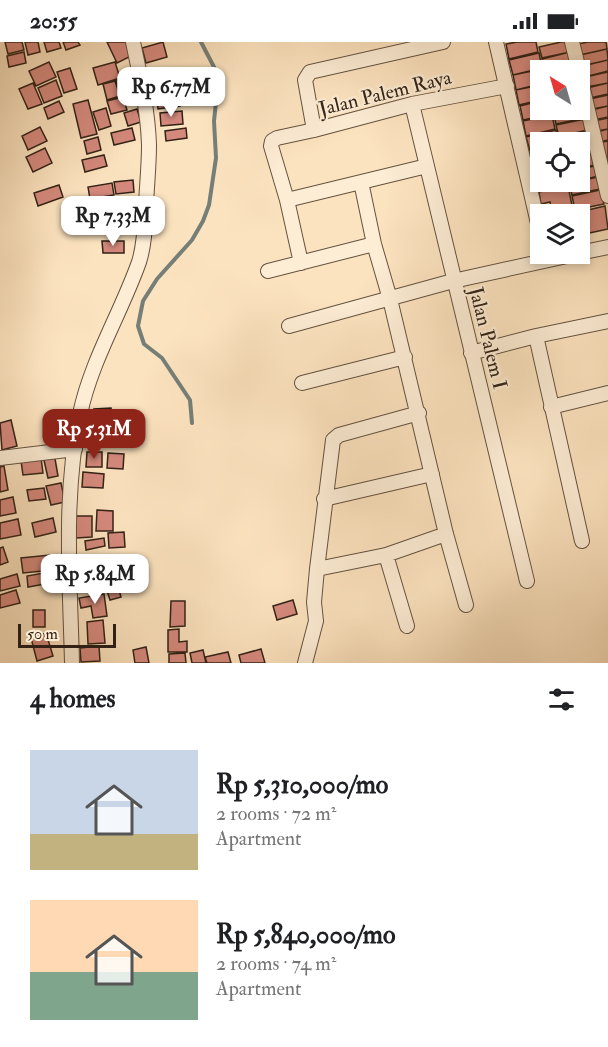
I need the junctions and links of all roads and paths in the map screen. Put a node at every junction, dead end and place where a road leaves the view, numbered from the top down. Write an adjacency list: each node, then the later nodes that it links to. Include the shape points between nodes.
1 (132, 42): 33 (street, via 149,143 143,249 90,378)
2 (443, 42): 9 (street, via 310,72 305,80)
3 (496, 42): 6 (street)
4 (572, 42): 5 (street)
5 (576, 60)
6 (507, 86): 7 (street, Jalan Palem Raya); 15 (street)
7 (412, 104): 9 (street, Jalan Palem Raya); 11 (street, Jalan Palem I)
8 (590, 112): 10 (street)
9 (314, 130): 14 (street, Jalan Palem Raya, via 272,141)
10 (604, 165): 13 (street)
11 (427, 166): 12 (street); 22 (street, Jalan Palem I)
12 (361, 182): 14 (street); 16 (street)
13 (608, 196)
14 (287, 200): 20 (street)
15 (534, 204)
16 (374, 244): 20 (street); 23 (street)
17 (608, 247): 18 (street)
18 (590, 251)
19 (530, 261): 22 (street)
20 (301, 263): 21 (street)
21 (268, 271)
22 (453, 281): 23 (street); 27 (street, Jalan Palem I)
23 (390, 299): 25 (street); 28 (street)
24 (608, 321): 26 (street)
25 (289, 326)
26 (536, 336): 27 (street); 31 (street)
27 (471, 353): 41 (street, Jalan Palem I)
28 (405, 357): 29 (street); 32 (street)
29 (302, 383)
30 (608, 393): 31 (street)
31 (551, 407): 38 (street)
32 (419, 413): 35 (street); 36 (street, via 335,438)
33 (75, 450): 34 (street); 44 (street, via 68,546)
34 (0, 458)
35 (432, 474): 36 (street); 37 (street)
36 (324, 499): 40 (street)
37 (446, 534): 39 (street); 42 (street)
38 (582, 541)
39 (386, 555): 40 (street); 43 (street)
40 (317, 569): 45 (street, via 316,621)
41 (527, 581)
42 (466, 605)
43 (407, 626)
44 (72, 663)
45 (305, 663)

